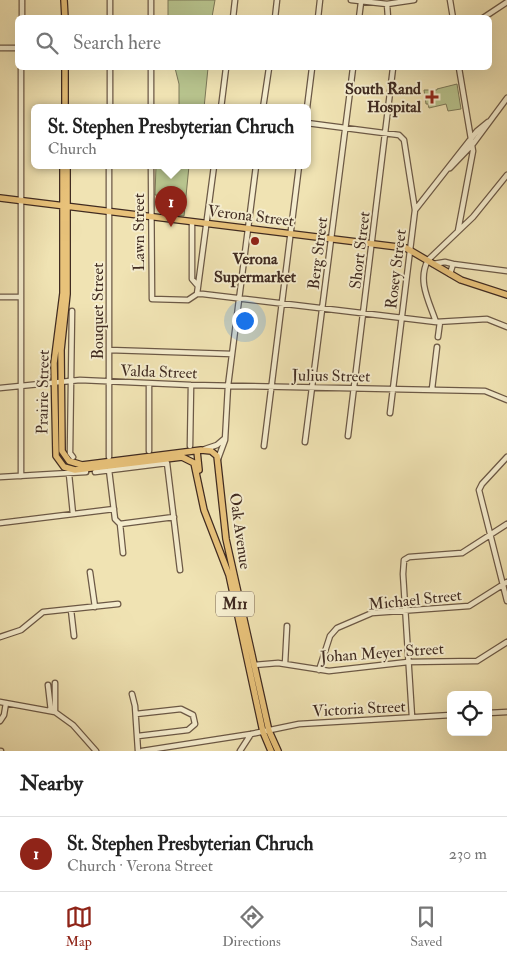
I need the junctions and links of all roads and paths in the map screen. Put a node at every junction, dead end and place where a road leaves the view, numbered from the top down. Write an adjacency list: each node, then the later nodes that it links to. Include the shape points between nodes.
1 (22, 0): 15 (street)
2 (64, 0): 16 (main road)
3 (68, 0): 17 (main road)
4 (110, 0): 18 (street)
5 (151, 0): 19 (street)
6 (235, 0): 20 (street)
7 (277, 0): 21 (street)
8 (320, 0): 22 (street)
9 (351, 0): 12 (street)
10 (414, 0): 14 (street)
11 (450, 0): 25 (street)
12 (361, 2): 14 (street); 23 (street)
13 (507, 2): 26 (street)
14 (387, 4): 24 (street)
15 (22, 15)
16 (66, 15)
17 (66, 15)
18 (110, 15)
19 (151, 15)
20 (233, 15)
21 (275, 15)
22 (318, 15)
23 (359, 15)
24 (388, 15)
25 (452, 15)
26 (488, 15)
27 (0, 48): 28 (street)
28 (15, 48)
29 (21, 70): 64 (street)
30 (67, 70): 40 (main road)
31 (110, 70): 41 (street)
32 (151, 70): 42 (street)
33 (226, 70): 43 (street)
34 (269, 70): 44 (street)
35 (312, 70): 45 (street)
36 (352, 70): 48 (street, Berg Street)
37 (393, 70): 50 (street, Short Street)
38 (459, 70): 47 (street)
39 (507, 98): 49 (street)
40 (66, 104)
41 (110, 104)
42 (151, 104)
43 (222, 104)
44 (264, 104)
45 (308, 104)
46 (311, 124): 48 (street)
47 (468, 127): 49 (street); 51 (street)
48 (345, 128): 50 (street); 76 (street, Berg Street)
49 (480, 131): 51 (street)
50 (385, 133): 66 (street, Rosey Street, via 402,136 404,140); 77 (street, Short Street)
51 (470, 143): 52 (street); 53 (street); 54 (street)
52 (462, 157): 53 (street); 54 (street)
53 (471, 160): 68 (street)
54 (450, 168): 66 (street)
55 (63, 169): 65 (main road, Prairie Street / M11)
56 (67, 169): 65 (main road, Prairie Street / M11)
57 (110, 169): 67 (street, Bouquet Street)
58 (151, 169): 69 (street, Lawn Street)
59 (214, 169): 72 (street)
60 (256, 169): 73 (street)
61 (299, 169): 75 (street)
62 (507, 175): 70 (street)
63 (0, 198): 64 (main road, Verona Street)
64 (21, 200): 65 (main road, Verona Street); 87 (street)
65 (64, 206): 67 (main road, Verona Street); 101 (main road, Prairie Street / M11, via 67,294)
66 (415, 210): 78 (street, Rosey Street)
67 (109, 211): 69 (main road, Verona Street); 98 (street, Bouquet Street)
68 (462, 215): 70 (street); 74 (street)
69 (151, 216): 71 (main road, Verona Street); 84 (street, Lawn Street, via 151,299 189,300)
70 (469, 221): 74 (street)
71 (192, 222): 72 (main road, Verona Street); 83 (street, via 192,279)
72 (206, 223): 73 (main road, Verona Street); 83 (street)
73 (248, 228): 75 (main road, Verona Street); 88 (street)
74 (458, 232): 79 (street)
75 (290, 234): 76 (main road, Verona Street); 89 (street)
76 (331, 239): 77 (main road, Verona Street); 90 (street, Berg Street)
77 (372, 244): 78 (main road, Verona Street); 92 (street, Short Street)
78 (410, 249): 79 (main road); 93 (street, Rosey Street)
79 (431, 262): 80 (street); 82 (main road); 94 (street, via 422,272 422,280)
80 (453, 264): 81 (street); 82 (street)
81 (507, 271)
82 (450, 274): 85 (main road, via 478,287)
83 (198, 286): 84 (street)
84 (198, 294): 88 (street)
85 (507, 294)
86 (0, 297): 87 (street)
87 (21, 297): 105 (street)
88 (240, 298): 89 (street); 99 (street)
89 (281, 303): 90 (street); 107 (street)
90 (322, 309): 92 (street); 109 (street, Berg Street)
91 (72, 311): 100 (street)
92 (363, 314): 93 (street); 110 (street, Short Street)
93 (401, 318): 94 (street); 111 (street, Rosey Street)
94 (438, 322): 95 (street, via 487,319); 96 (street)
95 (507, 327)
96 (438, 336)
97 (437, 347): 112 (street)
98 (109, 350): 99 (street); 102 (street, Bouquet Street)
99 (232, 354): 106 (street)
100 (71, 380): 101 (street, Valda Street); 102 (street, Valda Street); 123 (street, via 70,452)
101 (57, 381): 105 (street, Valda Street); 120 (main road, Prairie Street / M11, via 61,447 72,463 93,464); 133 (main road, Prairie Street / M11, via 55,452 64,467 75,470 182,457 194,463)
102 (109, 381): 103 (street, Valda Street); 124 (street, Bouquet Street)
103 (149, 384): 104 (street, Valda Street); 121 (street)
104 (191, 385): 106 (street, Valda Street); 118 (street)
105 (21, 386): 108 (street, Valda Street); 131 (street)
106 (228, 386): 107 (street, Julius Street); 116 (street)
107 (271, 386): 109 (street, Julius Street); 119 (street)
108 (0, 388)
109 (312, 388): 110 (street, Julius Street); 117 (street, Berg Street)
110 (354, 388): 111 (street, Julius Street); 115 (street, Short Street)
111 (393, 388): 112 (street, Julius Street); 114 (street, Rosey Street)
112 (432, 389): 113 (street, Julius Street, via 490,392)
113 (507, 400)
114 (390, 413)
115 (348, 436)
116 (225, 437): 120 (street, via 217,445); 126 (street)
117 (305, 442)
118 (190, 446)
119 (264, 446)
120 (199, 450): 122 (main road, Prairie Street / M11); 133 (main road)
121 (149, 451)
122 (214, 453): 126 (main road, Oak Avenue / M11)
123 (74, 457)
124 (109, 457)
125 (507, 457): 140 (street, via 480,486)
126 (218, 459): 156 (main road, Oak Avenue / M11, via 226,540)
127 (109, 470): 129 (street); 134 (street); 136 (street, via 167,463)
128 (86, 472): 130 (street)
129 (95, 472)
130 (69, 474): 131 (street); 135 (street)
131 (21, 476): 132 (street)
132 (0, 478)
133 (198, 480): 170 (main road, Oak Avenue / M11, via 204,510 229,575)
134 (114, 509): 135 (street); 138 (street, via 116,521)
135 (73, 514): 137 (street)
136 (174, 517): 138 (street); 142 (street)
137 (0, 523)
138 (120, 524): 141 (street)
139 (507, 524): 140 (street)
140 (490, 535): 144 (street); 149 (street, via 460,554 406,558 402,566)
141 (123, 553)
142 (180, 570)
143 (90, 572): 147 (street)
144 (505, 583): 145 (street); 149 (street, Michael Street, via 469,606)
145 (507, 601)
146 (118, 604): 147 (street)
147 (95, 607): 148 (street)
148 (71, 610): 151 (street, via 43,612 22,630); 152 (street)
149 (405, 610): 154 (street); 157 (street, Michael Street, via 371,613 335,629)
150 (287, 626): 155 (street)
151 (0, 636)
152 (74, 636)
153 (507, 642): 154 (street, Johan Meyer Street, via 478,660)
154 (408, 662): 157 (street, Johan Meyer Street, via 352,670); 168 (street)
155 (284, 664): 156 (street, Johan Meyer Street); 157 (street, Johan Meyer Street)
156 (254, 665): 170 (main road, Oak Avenue / M11)
157 (319, 670)
158 (55, 683): 163 (street)
159 (48, 685): 163 (street)
160 (132, 694): 166 (street)
161 (0, 702): 162 (street)
162 (6, 703): 163 (street); 169 (street)
163 (53, 711): 175 (street, via 68,720)
164 (507, 712): 165 (street)
165 (492, 713)
166 (136, 714): 172 (street); 172 (street, via 183,709 193,715 195,724 188,730)
167 (447, 715): 168 (street, Victoria Street)
168 (412, 717): 170 (street, Victoria Street, via 299,724)
169 (0, 720)
170 (266, 732): 171 (street, Victoria Street); 178 (main road, M11); 179 (main road, M11)
171 (251, 734): 173 (street, Victoria Street); 174 (street)
172 (138, 736): 176 (street)
173 (241, 736): 174 (street); 176 (street, Victoria Street)
174 (246, 742): 177 (street)
175 (96, 751)
176 (140, 751)
177 (240, 751)
178 (272, 751)
179 (278, 751)

